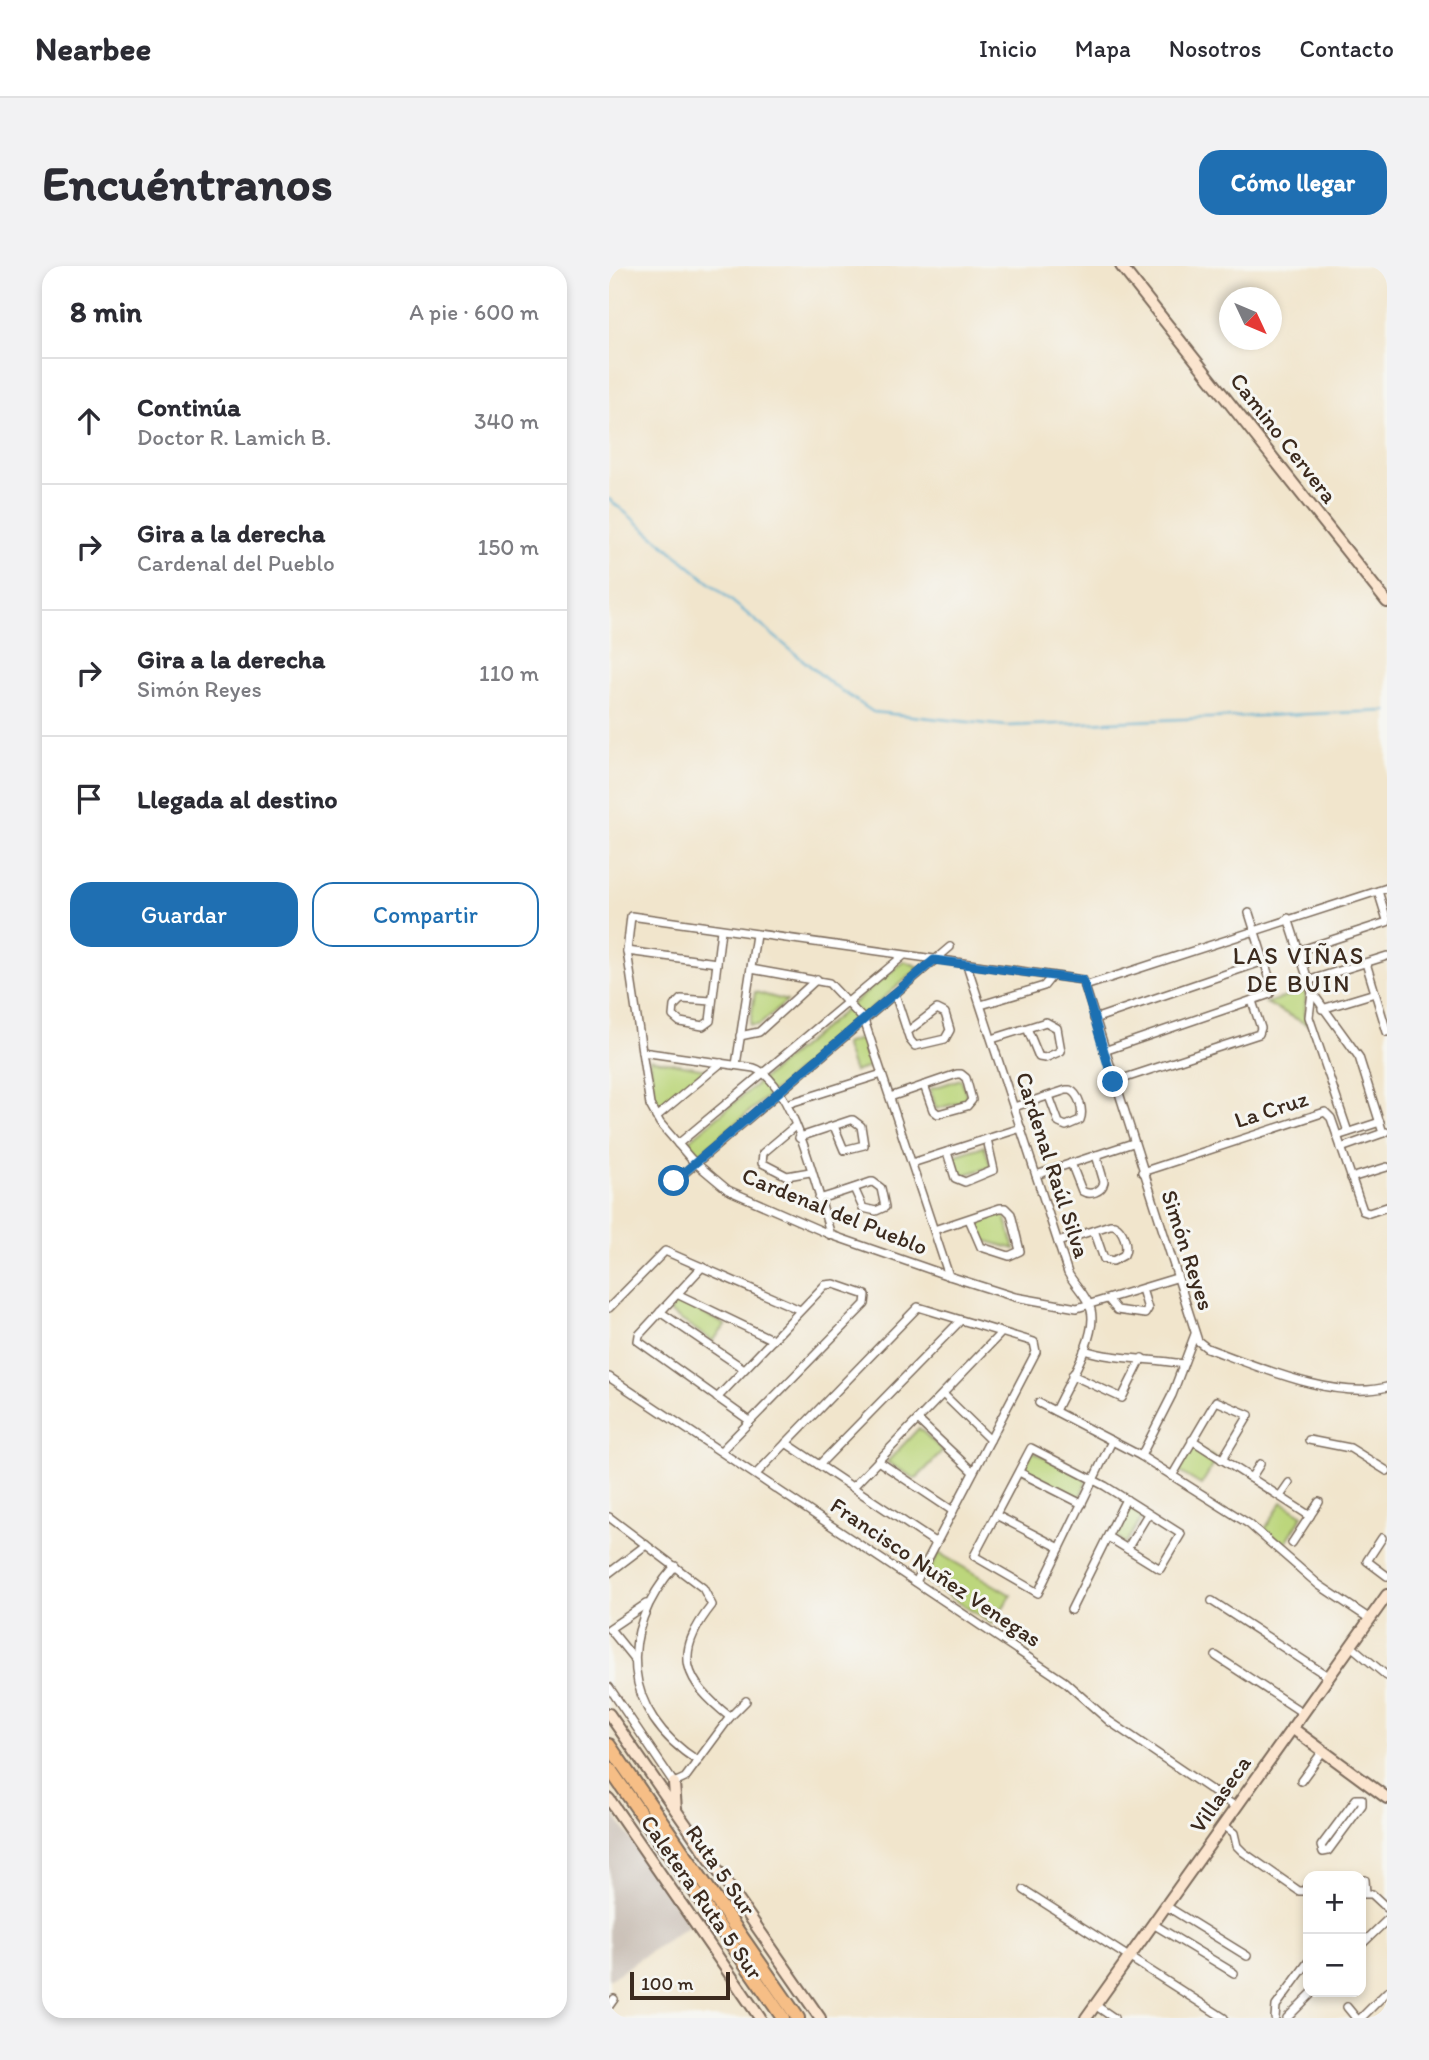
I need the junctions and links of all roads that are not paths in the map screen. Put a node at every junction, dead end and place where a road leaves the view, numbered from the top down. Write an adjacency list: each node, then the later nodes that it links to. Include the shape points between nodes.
1 (1121, 266): 2 (main road, Camino Cervera)
2 (1387, 603)
3 (1387, 888): 4 (street)
4 (1378, 891): 6 (street); 7 (street)
5 (1249, 913): 8 (street)
6 (1288, 918): 8 (street); 13 (street)
7 (1387, 921): 13 (street)
8 (1254, 929): 17 (street); 25 (street)
9 (721, 930): 10 (street, Cardenal del Pueblo); 12 (street, Cardenal del Pueblo, via 632,916); 18 (street)
10 (756, 935): 14 (street, Cardenal del Pueblo); 21 (street)
11 (950, 947): 16 (street)
12 (628, 951): 18 (street); 42 (street, Cardenal del Pueblo)
13 (1298, 951): 24 (street)
14 (903, 956): 16 (street, Cardenal del Pueblo); 30 (street)
15 (1387, 956): 19 (street)
16 (934, 960): 20 (street, Cardenal del Pueblo); 28 (street)
17 (1264, 961): 31 (street, via 1271,992); 34 (street)
18 (717, 963): 29 (street)
19 (1366, 963): 24 (street); 27 (street)
20 (967, 965): 22 (street, Cardenal del Pueblo); 32 (street, Cardenal Raúl Silva)
21 (751, 969): 23 (street); 39 (street)
22 (1052, 976): 25 (street, Cardenal del Pueblo); 32 (street, via 1044,986)
23 (817, 979): 30 (street, via 832,984); 39 (street, via 759,1032)
24 (1307, 981): 26 (street)
25 (1084, 983): 34 (street, Simón Reyes)
26 (1312, 992): 33 (street); 59 (street, via 1310,1021)
27 (1375, 993): 33 (street); 38 (street)
28 (894, 994): 35 (street); 37 (street)
29 (712, 1001): 29 (street, via 705,1026 680,1022 673,1016 681,999)
30 (849, 1001): 35 (street); 45 (street)
31 (1252, 1001): 41 (street); 47 (street, via 1259,1034)
32 (981, 1005): 40 (street, Cardenal Raúl Silva)
33 (1322, 1009): 55 (street, via 1359,1057)
34 (1094, 1018): 41 (street, Simón Reyes)
35 (864, 1020): 46 (street); 49 (street)
36 (1027, 1028): 36 (street, via 1055,1024 1062,1044 1059,1053 1037,1056); 40 (street)
37 (907, 1032): 37 (street, via 911,1042 920,1047 945,1039 950,1030 946,1015 937,1009)
38 (1387, 1032)
39 (740, 1035): 44 (street)
40 (992, 1039): 53 (street, Cardenal Raúl Silva)
41 (1104, 1051): 47 (street, Simón Reyes)
42 (642, 1052): 43 (street); 54 (street, Cardenal del Pueblo)
43 (721, 1063): 44 (street); 54 (street)
44 (736, 1065): 45 (street)
45 (763, 1073): 49 (street); 65 (street)
46 (882, 1074): 51 (street); 52 (street)
47 (1113, 1082): 64 (street, Simón Reyes)
48 (925, 1085): 48 (street, via 961,1074 972,1100 967,1106 938,1114); 51 (street)
49 (779, 1091): 52 (street); 69 (street)
50 (1049, 1096): 50 (street, via 1074,1091 1080,1120 1068,1126 1059,1123); 53 (street)
51 (890, 1097): 70 (street)
52 (787, 1104): 56 (street)
53 (1014, 1107): 58 (street, Cardenal Raúl Silva)
54 (656, 1117): 65 (street, Cardenal del Pueblo)
55 (1380, 1122): 59 (street); 60 (street)
56 (795, 1126): 62 (street); 73 (street, via 763,1153 762,1163 787,1176)
57 (834, 1126): 57 (street, via 857,1121 864,1145 844,1150); 62 (street)
58 (1021, 1128): 63 (street); 75 (street, Cardenal Raúl Silva)
59 (1348, 1132): 61 (street)
60 (1385, 1133): 66 (street)
61 (1337, 1136): 66 (street, La Cruz); 74 (street, La Cruz, via 1330,1116 1320,1112)
62 (799, 1138): 73 (street)
63 (987, 1139): 67 (street); 67 (street, via 994,1170 965,1182 955,1178)
64 (1133, 1143): 68 (street); 74 (street, Simón Reyes)
65 (678, 1144): 69 (street, Cardenal del Pueblo)
66 (1341, 1148): 76 (street, La Cruz)
67 (947, 1152): 70 (street)
68 (1096, 1155): 71 (street); 71 (street, via 1104,1182 1098,1191 1082,1191)
69 (695, 1163): 77 (street); 84 (street, Cardenal del Pueblo, via 728,1190)
70 (912, 1163): 82 (street)
71 (1071, 1163): 75 (street)
72 (1387, 1167): 76 (street)
73 (810, 1172): 79 (street)
74 (1142, 1172): 88 (street, Simón Reyes)
75 (1036, 1175): 85 (street, Cardenal Raúl Silva)
76 (1352, 1178): 80 (street, La Cruz, via 1364,1212)
77 (674, 1181)
78 (854, 1188): 78 (street, via 877,1183 885,1207 876,1212 863,1208); 79 (street)
79 (819, 1199): 84 (street)
80 (1387, 1207)
81 (969, 1219): 81 (street, via 1007,1209 1020,1251 1012,1256 981,1247); 82 (street)
82 (934, 1230): 87 (street)
83 (1094, 1230): 83 (street, via 1112,1224 1118,1227 1126,1247 1124,1255 1113,1261 1104,1259); 85 (street)
84 (831, 1235): 87 (street, Cardenal del Pueblo)
85 (1058, 1242): 92 (street, Cardenal Raúl Silva, via 1070,1277)
86 (702, 1266): 90 (street); 93 (street, via 665,1251); 94 (street)
87 (949, 1276): 92 (street, Cardenal del Pueblo, via 1015,1297)
88 (1177, 1278): 89 (street, Cardenal del Pueblo); 98 (street, Simón Reyes)
89 (1142, 1289): 91 (street, Cardenal del Pueblo); 91 (street, via 1149,1310 1145,1314 1117,1310)
90 (677, 1294): 95 (street); 99 (street)
91 (1109, 1300): 92 (street, Cardenal del Pueblo)
92 (1090, 1306): 100 (street, via 1091,1326)
93 (609, 1308)
94 (800, 1310): 99 (street); 112 (street, via 829,1284 867,1297)
95 (660, 1312): 103 (street); 108 (street, via 638,1341)
96 (959, 1322): 97 (street); 117 (street, via 918,1307); 123 (street)
97 (1000, 1334): 107 (street); 113 (street, via 1036,1345 1036,1352)
98 (1195, 1334): 102 (street); 106 (street, Simón Reyes, via 1207,1348 1283,1374 1356,1391)
99 (773, 1340): 103 (street)
100 (1084, 1350): 101 (street); 104 (street)
101 (1142, 1358): 102 (street); 104 (street, via 1122,1398)
102 (1183, 1364): 119 (street)
103 (744, 1369): 108 (street)
104 (1072, 1375): 110 (street)
105 (609, 1377): 118 (street, Francisco Nuñez Venegas)
106 (1387, 1387)
107 (943, 1394): 111 (street); 113 (street)
108 (717, 1398): 112 (street)
109 (1039, 1403): 110 (street)
110 (1055, 1411): 116 (street)
111 (918, 1420): 121 (street); 125 (street)
112 (750, 1421): 118 (street)
113 (990, 1440): 125 (street)
114 (1192, 1440): 120 (street); 120 (street, via 1216,1401 1247,1412 1248,1420); 128 (street)
115 (1309, 1440): 124 (street, via 1350,1448)
116 (1112, 1441): 119 (street); 130 (street)
117 (786, 1443): 123 (street); 127 (street)
118 (721, 1451): 127 (street, Francisco Nuñez Venegas)
119 (1141, 1456): 128 (street)
120 (1222, 1460): 129 (street)
121 (878, 1461): 132 (street); 137 (street)
122 (1260, 1464): 129 (street)
123 (819, 1465): 132 (street)
124 (1387, 1471)
125 (973, 1472): 137 (street)
126 (1019, 1472): 130 (street, via 1031,1448); 136 (street); 139 (street)
127 (755, 1474): 152 (street, Francisco Nuñez Venegas)
128 (1172, 1476): 157 (street, via 1260,1531 1319,1585)
129 (1251, 1478): 133 (street)
130 (1094, 1480): 134 (street); 136 (street)
131 (1289, 1483): 133 (street)
132 (853, 1488): 144 (street)
133 (1280, 1496): 140 (street)
134 (1126, 1499): 138 (street); 142 (street)
135 (1319, 1503): 140 (street)
136 (1082, 1504): 147 (street)
137 (953, 1511): 144 (street)
138 (1148, 1514): 148 (street); 148 (street, via 1181,1534 1160,1569)
139 (996, 1515): 147 (street); 147 (street, via 974,1556 1038,1593)
140 (1310, 1516): 145 (street)
141 (609, 1518): 146 (street)
142 (1108, 1537): 148 (street); 156 (street)
143 (1382, 1538): 151 (street, via 1367,1561)
144 (936, 1543): 152 (street)
145 (1292, 1544)
146 (646, 1545): 149 (street); 150 (street)
147 (1060, 1548)
148 (1127, 1549)
149 (675, 1566): 155 (street); 168 (street, via 703,1588 712,1605 689,1642 688,1668 703,1695)
150 (609, 1573)
151 (1387, 1576)
152 (916, 1582): 179 (street, Francisco Nuñez Venegas, via 1065,1682 1109,1721)
153 (1387, 1595): 157 (main road, Villaseca)
154 (1212, 1601): 163 (street)
155 (647, 1604): 158 (street); 161 (street, via 637,1631)
156 (1071, 1610)
157 (1370, 1619): 159 (main road, Villaseca)
158 (609, 1629): 161 (street)
159 (1351, 1646): 162 (street); 163 (main road, Villaseca)
160 (1216, 1656): 166 (street)
161 (635, 1660): 172 (street, via 649,1709 671,1740)
162 (1387, 1676)
163 (1329, 1677): 166 (main road, Villaseca)
164 (609, 1688): 175 (street)
165 (746, 1701): 168 (street)
166 (1303, 1713): 169 (main road, Villaseca)
167 (609, 1714): 180 (main road, Caletera Ruta 5 Sur)
168 (730, 1717): 172 (street)
169 (1292, 1728): 171 (main road); 179 (main road, Villaseca)
170 (609, 1745): 201 (highway, Ruta 5 Sur)
171 (1323, 1751): 174 (street); 176 (main road)
172 (698, 1761): 175 (street, via 685,1778)
173 (609, 1768): 200 (highway, Ruta 5 Sur)
174 (1301, 1781)
175 (674, 1783): 180 (main road)
176 (1371, 1786): 177 (main road); 182 (street, via 1362,1805)
177 (1387, 1798)
178 (609, 1799): 199 (main road, Caletera Ruta 5 Sur)
179 (1236, 1807): 181 (main road, Villaseca)
180 (677, 1813): 202 (main road, Caletera Ruta 5 Sur)
181 (1223, 1825): 183 (street, via 1234,1833 1243,1852 1299,1891); 186 (main road, Villaseca)
182 (1341, 1827)
183 (1303, 1889)
184 (1024, 1890): 192 (street)
185 (1366, 1894): 187 (street, via 1374,1895)
186 (1166, 1906): 189 (main road, Villaseca); 191 (street)
187 (1387, 1908)
188 (1387, 1920): 190 (street)
189 (1153, 1924): 192 (main road, Villaseca); 194 (street)
190 (1366, 1940)
191 (1247, 1956)
192 (1128, 1959): 197 (main road, Villaseca); 205 (street)
193 (1303, 1969): 206 (street, via 1276,2006)
194 (1234, 1973)
195 (1387, 1992): 208 (street)
196 (1308, 1997): 207 (street)
197 (1095, 2005): 203 (main road, Villaseca); 204 (street)
198 (1346, 2007): 208 (street)
199 (760, 2018)
200 (783, 2018)
201 (798, 2018)
202 (820, 2018)
203 (1086, 2018)
204 (1114, 2018)
205 (1224, 2018)
206 (1275, 2018)
207 (1287, 2018)
208 (1358, 2018)

